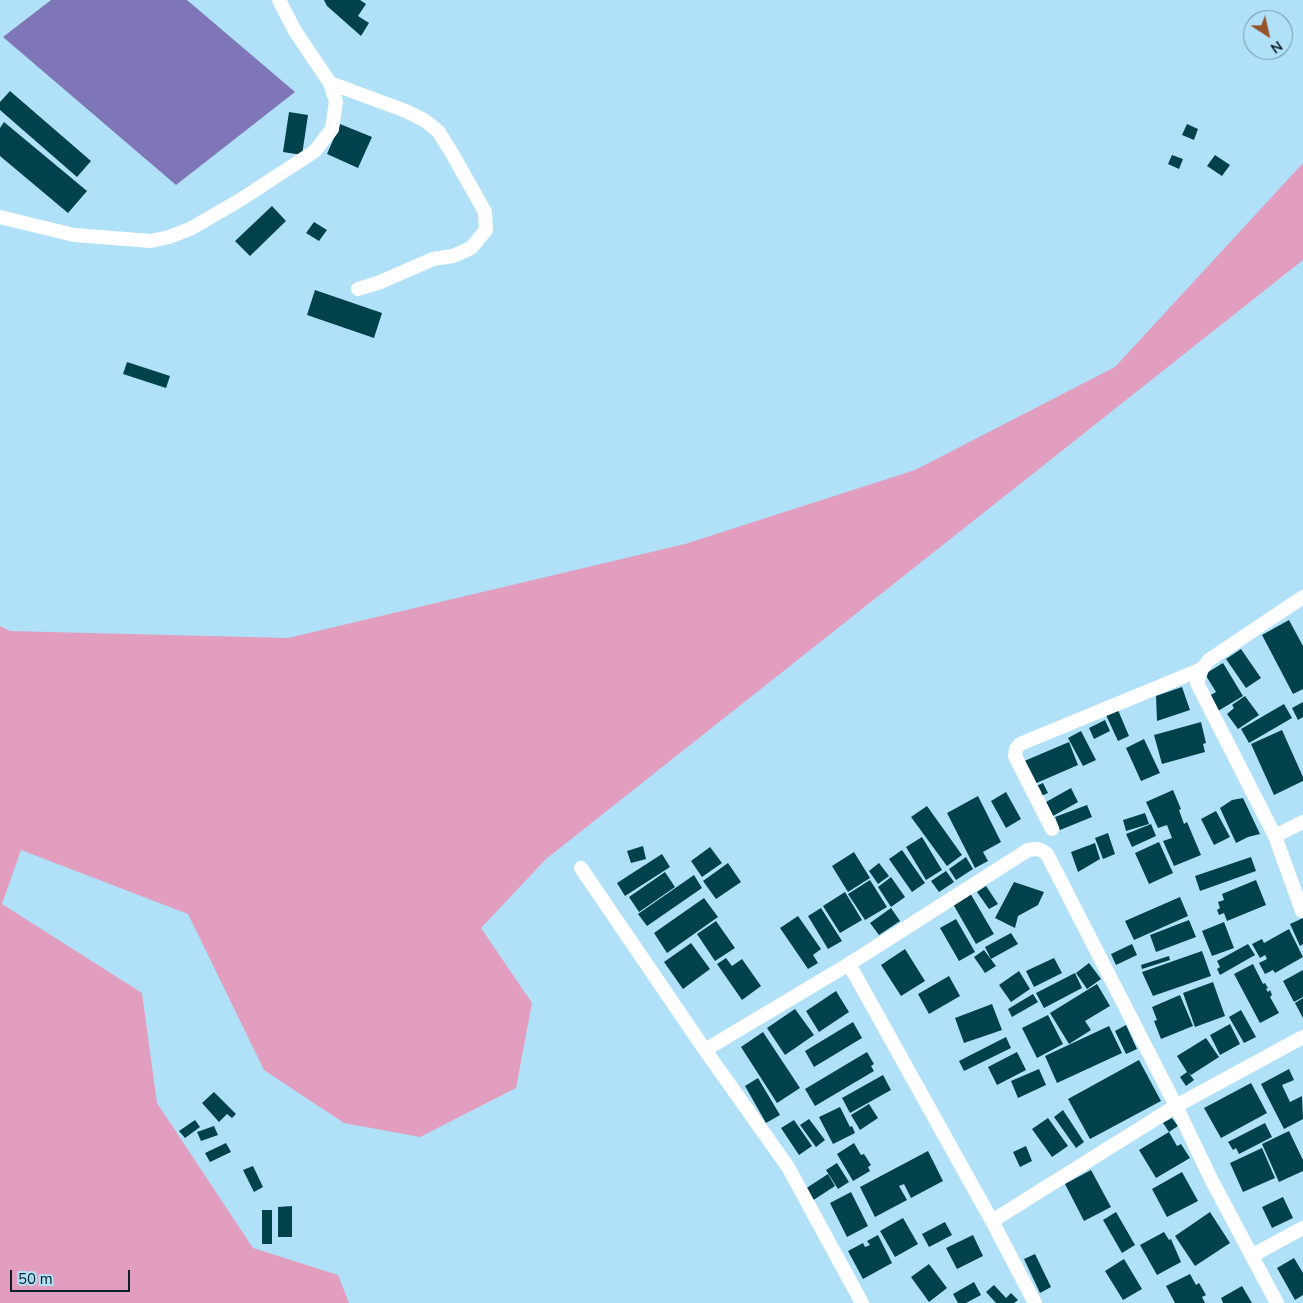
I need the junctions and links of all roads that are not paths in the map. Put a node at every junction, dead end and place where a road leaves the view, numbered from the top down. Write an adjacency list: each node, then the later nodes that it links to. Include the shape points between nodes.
1 (279, 0): 2 (street, via 295,31)
2 (330, 82): 3 (street, via 336,102 332,129 315,151 190,229 151,241 74,236); 4 (street, via 424,120 438,132 485,212 486,230 471,248 453,256 433,259)
3 (0, 217)
4 (358, 289)
5 (1303, 597): 6 (street, via 1209,660)
6 (1202, 669): 8 (street, via 1020,744 1015,756); 9 (street, via 1196,682)
7 (1303, 822): 9 (street)
8 (1052, 830)
9 (1275, 836): 11 (street)
10 (581, 868): 14 (street)
11 (1302, 911)
12 (849, 964): 14 (street); 15 (street, via 1028,850 1041,850 1047,854); 16 (street)
13 (1303, 1037): 15 (street)
14 (706, 1050): 19 (street, via 788,1166)
15 (1176, 1106): 16 (street); 18 (street)
16 (992, 1221): 20 (street)
17 (1303, 1228): 18 (street)
18 (1253, 1255): 21 (street)
19 (862, 1303)
20 (1035, 1303)
21 (1277, 1303)

